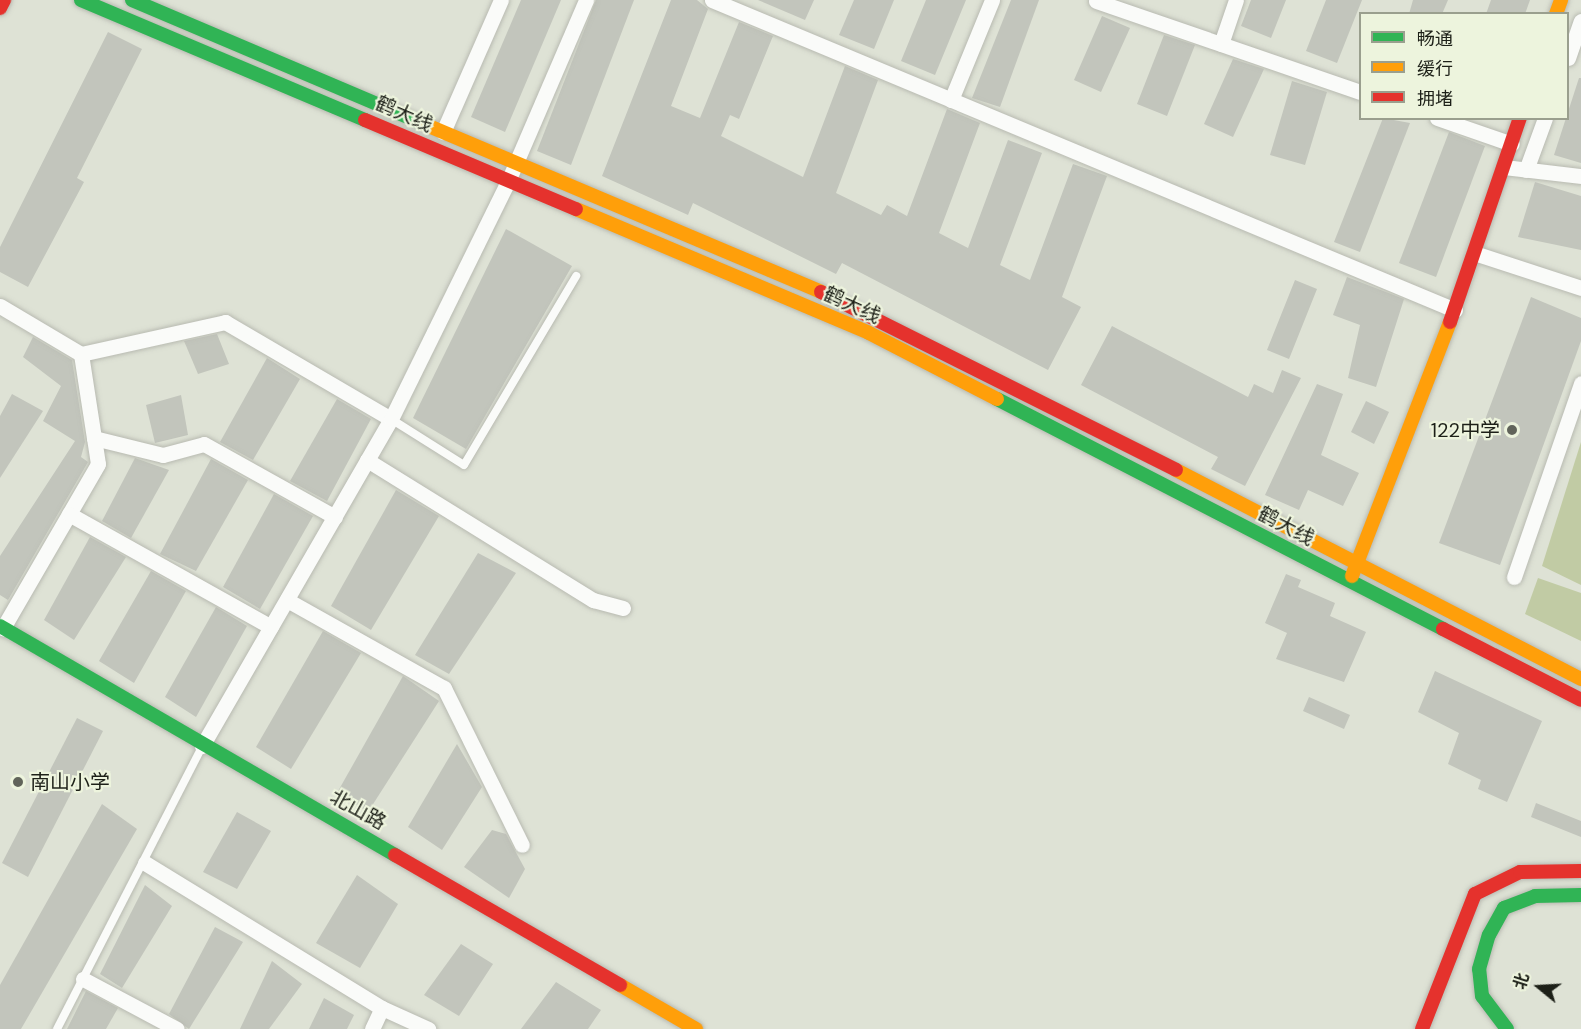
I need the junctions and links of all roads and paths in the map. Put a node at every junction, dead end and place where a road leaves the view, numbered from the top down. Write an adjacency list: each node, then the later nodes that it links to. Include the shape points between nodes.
1 (4, 0): 10 (main road)
2 (81, 0): 25 (main road, 鹤大线)
3 (132, 0): 19 (main road, 鹤大线)
4 (501, 0): 19 (street)
5 (586, 0): 21 (street)
6 (712, 0): 15 (street)
7 (992, 0): 15 (street)
8 (1236, 0): 12 (street)
9 (1096, 1): 12 (street)
10 (0, 8)
11 (1581, 21): 13 (street)
12 (1221, 44): 14 (street)
13 (1569, 55)
14 (1359, 92)
15 (951, 100): 30 (street)
16 (1443, 120): 20 (street)
17 (1519, 120): 20 (main road)
18 (1544, 120): 23 (street)
19 (443, 132): 21 (main road, 鹤大线)
20 (1512, 144): 22 (main road)
21 (516, 163): 25 (street); 38 (main road, 鹤大线, via 877,316)
22 (1504, 167): 23 (street); 26 (main road)
23 (1526, 170): 24 (street)
24 (1581, 177)
25 (509, 179): 33 (street); 40 (main road, 鹤大线, via 869,333)
26 (1474, 253): 28 (street); 30 (main road)
27 (576, 276): 33 (lane, via 464,465)
28 (1581, 288)
29 (0, 306): 31 (street)
30 (1455, 310): 38 (main road)
31 (81, 354): 33 (street, via 225,322); 34 (street)
32 (1581, 383): 39 (street)
33 (391, 419): 35 (street)
34 (94, 438): 36 (street, via 98,464); 37 (street, via 163,456 204,444)
35 (367, 460): 37 (street); 42 (street, via 592,600)
36 (69, 514): 43 (street); 44 (street)
37 (334, 517): 41 (street)
38 (1358, 564): 40 (main road); 45 (main road, 鹤大线)
39 (1514, 578)
40 (1349, 580): 46 (main road, 鹤大线)
41 (287, 600): 44 (street); 48 (street, via 444,688)
42 (623, 608)
43 (2, 627): 47 (main road, 北山路)
44 (271, 627): 47 (street)
45 (1581, 679)
46 (1581, 700)
47 (202, 746): 49 (lane); 58 (main road, 北山路)
48 (522, 845)
49 (145, 863): 52 (lane); 53 (street)
50 (1581, 871): 59 (main road, via 1520,872 1475,894)
51 (1581, 895): 60 (main road, via 1535,896 1504,908 1489,935 1479,969 1482,996)
52 (83, 980): 54 (lane); 55 (street)
53 (382, 1008): 56 (street); 57 (street)
54 (57, 1029)
55 (177, 1029)
56 (372, 1029)
57 (428, 1029)
58 (696, 1029)
59 (1422, 1029)
60 (1507, 1029)

